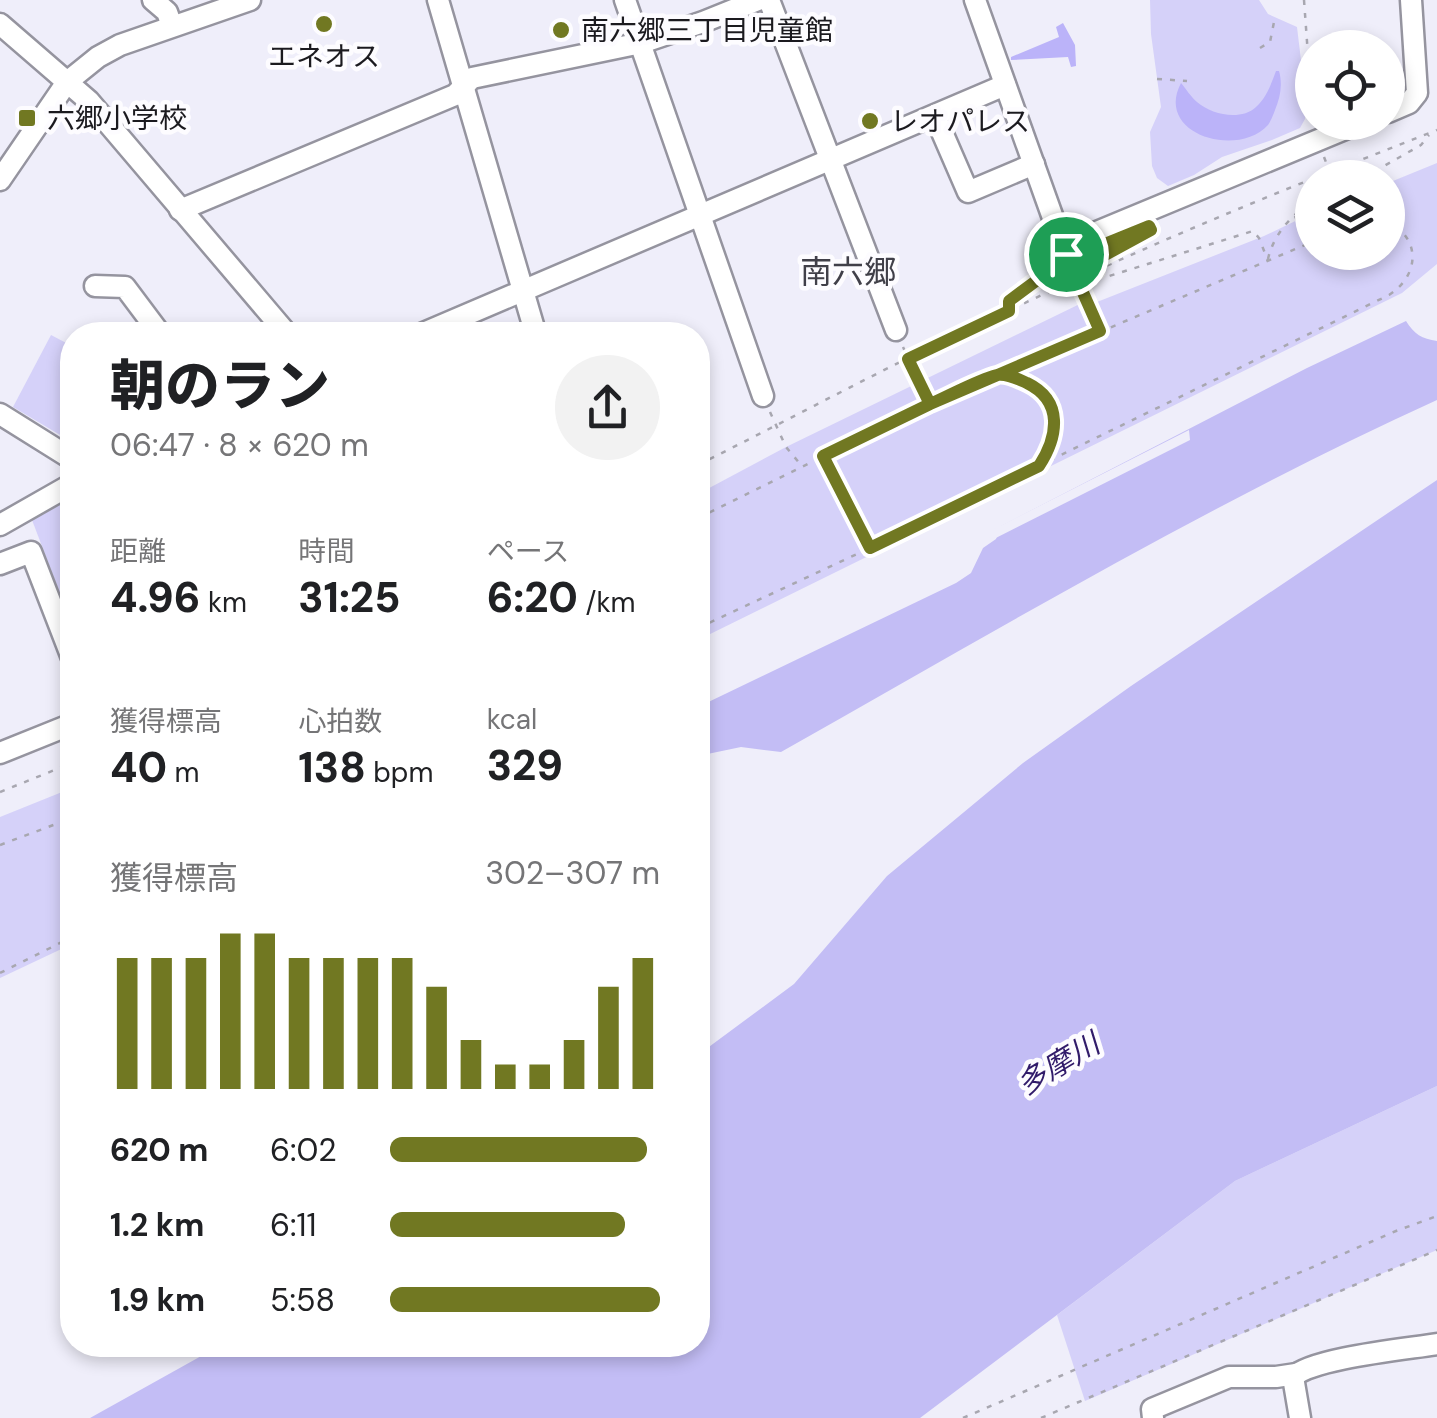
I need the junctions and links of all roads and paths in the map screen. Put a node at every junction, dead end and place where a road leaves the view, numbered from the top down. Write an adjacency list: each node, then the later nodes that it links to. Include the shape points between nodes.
1 (153, 0): 12 (street)
2 (250, 0): 12 (street)
3 (438, 0): 19 (street)
4 (626, 0): 14 (street)
5 (758, 0): 14 (street)
6 (769, 0): 28 (street)
7 (975, 0): 20 (street)
8 (1304, 0): 13 (path)
9 (1411, 0): 21 (street, via 1417,93)
10 (1275, 17): 15 (path, via 1270,42)
11 (0, 24): 18 (street)
12 (172, 26): 18 (street, via 109,51)
13 (1306, 30)
14 (641, 42): 19 (street, via 472,78); 34 (street)
15 (1260, 48)
16 (1157, 79): 17 (path)
17 (1188, 81)
18 (67, 82): 30 (street); 32 (street)
19 (463, 86): 32 (street); 44 (street)
20 (1006, 86): 22 (street); 29 (street)
21 (1405, 105)
22 (935, 116): 28 (street); 29 (street, via 968,192)
23 (1437, 130): 24 (path)
24 (1430, 133): 26 (path); 27 (path)
25 (1319, 140): 29 (street, via 1063,246)
26 (1361, 160)
27 (1395, 160)
28 (830, 161): 34 (street); 51 (street)
29 (1034, 164)
30 (0, 180)
31 (1295, 186): 41 (path)
32 (180, 210): 47 (street)
33 (1294, 214): 39 (path)
34 (700, 216): 44 (street); 54 (street)
35 (1124, 237): 41 (path, via 1151,230 1094,261)
36 (1405, 237): 62 (path, via 1411,268 1399,288)
37 (1295, 250): 39 (path)
38 (1063, 261): 45 (path, via 1009,301)
39 (1268, 261): 41 (path, via 1253,231 1106,277); 50 (path)
40 (1069, 262): 42 (path)
41 (1096, 271): 42 (path)
42 (1077, 279): 45 (path); 50 (path)
43 (95, 286): 46 (street, via 125,287)
44 (524, 291): 48 (street); 49 (street)
45 (1009, 311): 52 (path)
46 (151, 322)
47 (277, 322)
48 (450, 322)
49 (532, 322)
50 (1100, 331): 53 (path)
51 (898, 336): 52 (path)
52 (908, 359): 55 (path); 57 (path)
53 (1000, 374): 55 (path); 62 (path, via 1034,387 1052,410 1051,447)
54 (766, 402): 57 (path)
55 (930, 404): 59 (path)
56 (0, 414): 58 (street)
57 (776, 426): 60 (path); 61 (path)
58 (60, 452)
59 (823, 456): 61 (path); 66 (path)
60 (710, 459)
61 (802, 466): 64 (path)
62 (1039, 466): 66 (path)
63 (60, 491): 65 (street)
64 (710, 512)
65 (0, 524)
66 (870, 548): 68 (path)
67 (0, 564): 69 (street, via 31,552)
68 (710, 622)
69 (60, 627)
70 (60, 729): 71 (street)
71 (0, 753)
72 (60, 767): 73 (path)
73 (0, 792)
74 (60, 822): 75 (path)
75 (0, 845)
76 (60, 942): 77 (path)
77 (0, 974)
78 (1437, 1216): 82 (path)
79 (1437, 1250): 83 (path)
80 (1437, 1344): 81 (street)
81 (1296, 1374): 84 (street, via 1229,1378 1152,1409); 85 (street)
82 (962, 1418)
83 (1041, 1418)
84 (1153, 1418)
85 (1300, 1418)

